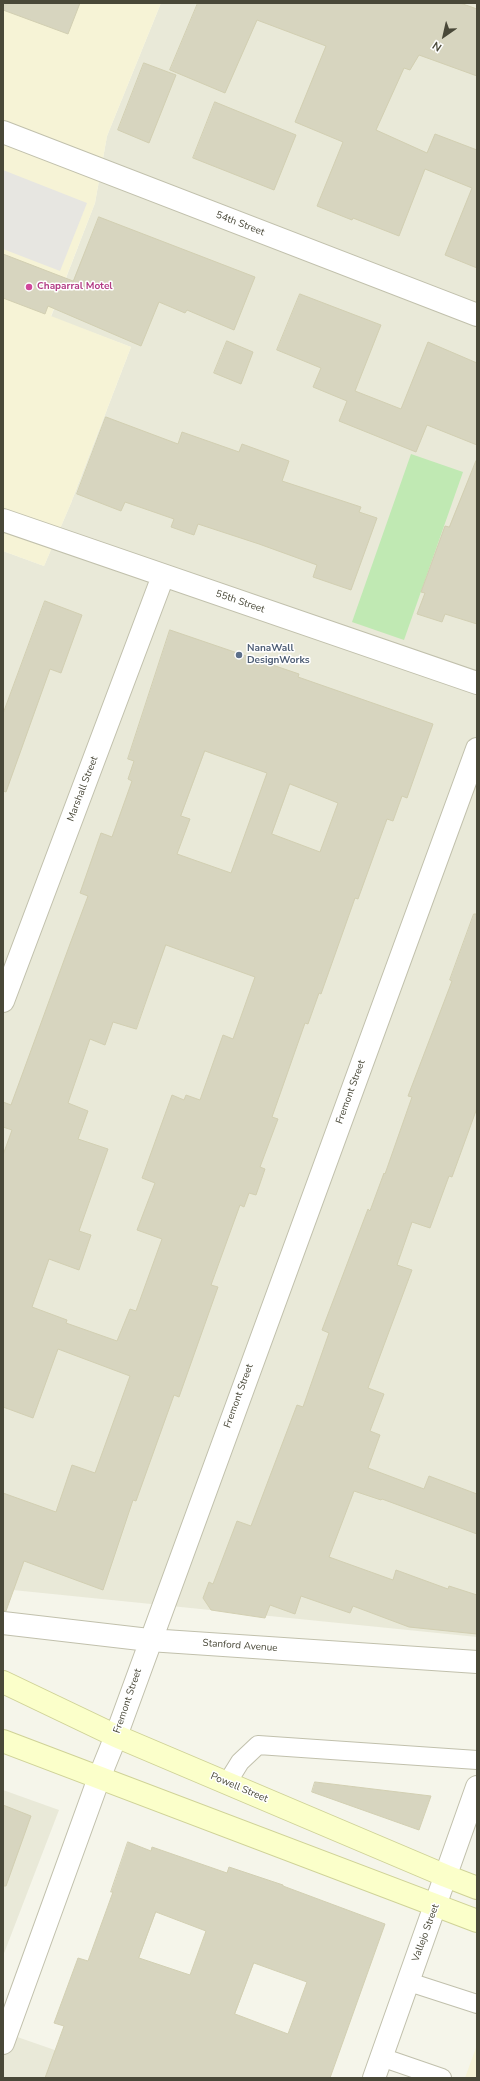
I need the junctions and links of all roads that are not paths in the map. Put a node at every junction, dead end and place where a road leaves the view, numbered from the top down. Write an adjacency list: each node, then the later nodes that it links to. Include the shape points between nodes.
1 (3, 132): 2 (street, 54th Street)
2 (477, 315)
3 (3, 520): 4 (street, 55th Street)
4 (163, 576): 5 (street, 55th Street); 7 (street, Marshall Street)
5 (477, 683)
6 (477, 749): 9 (street, Fremont Street)
7 (3, 1001)
8 (3, 1623): 9 (street, Stanford Avenue)
9 (149, 1640): 10 (street, Stanford Avenue); 12 (street, Fremont Street)
10 (477, 1662)
11 (3, 1682): 12 (main road, Powell Street)
12 (116, 1736): 15 (street, Fremont Street); 16 (main road, Powell Street)
13 (3, 1741): 15 (main road)
14 (477, 1760): 16 (lane, via 258,1745 240,1762)
15 (99, 1778): 20 (main road); 24 (street, Fremont Street)
16 (227, 1783): 18 (main road, Powell Street)
17 (477, 1787): 18 (street, Vallejo Street)
18 (446, 1876): 19 (main road, Powell Street); 20 (street, Vallejo Street)
19 (477, 1888)
20 (436, 1907): 21 (main road); 22 (street, Vallejo Street)
21 (477, 1921)
22 (409, 1982): 23 (lane); 25 (street, Vallejo Street)
23 (477, 2004)
24 (3, 2044)
25 (381, 2057): 26 (street, Vallejo Street); 27 (lane)
26 (374, 2078)
27 (442, 2078)

